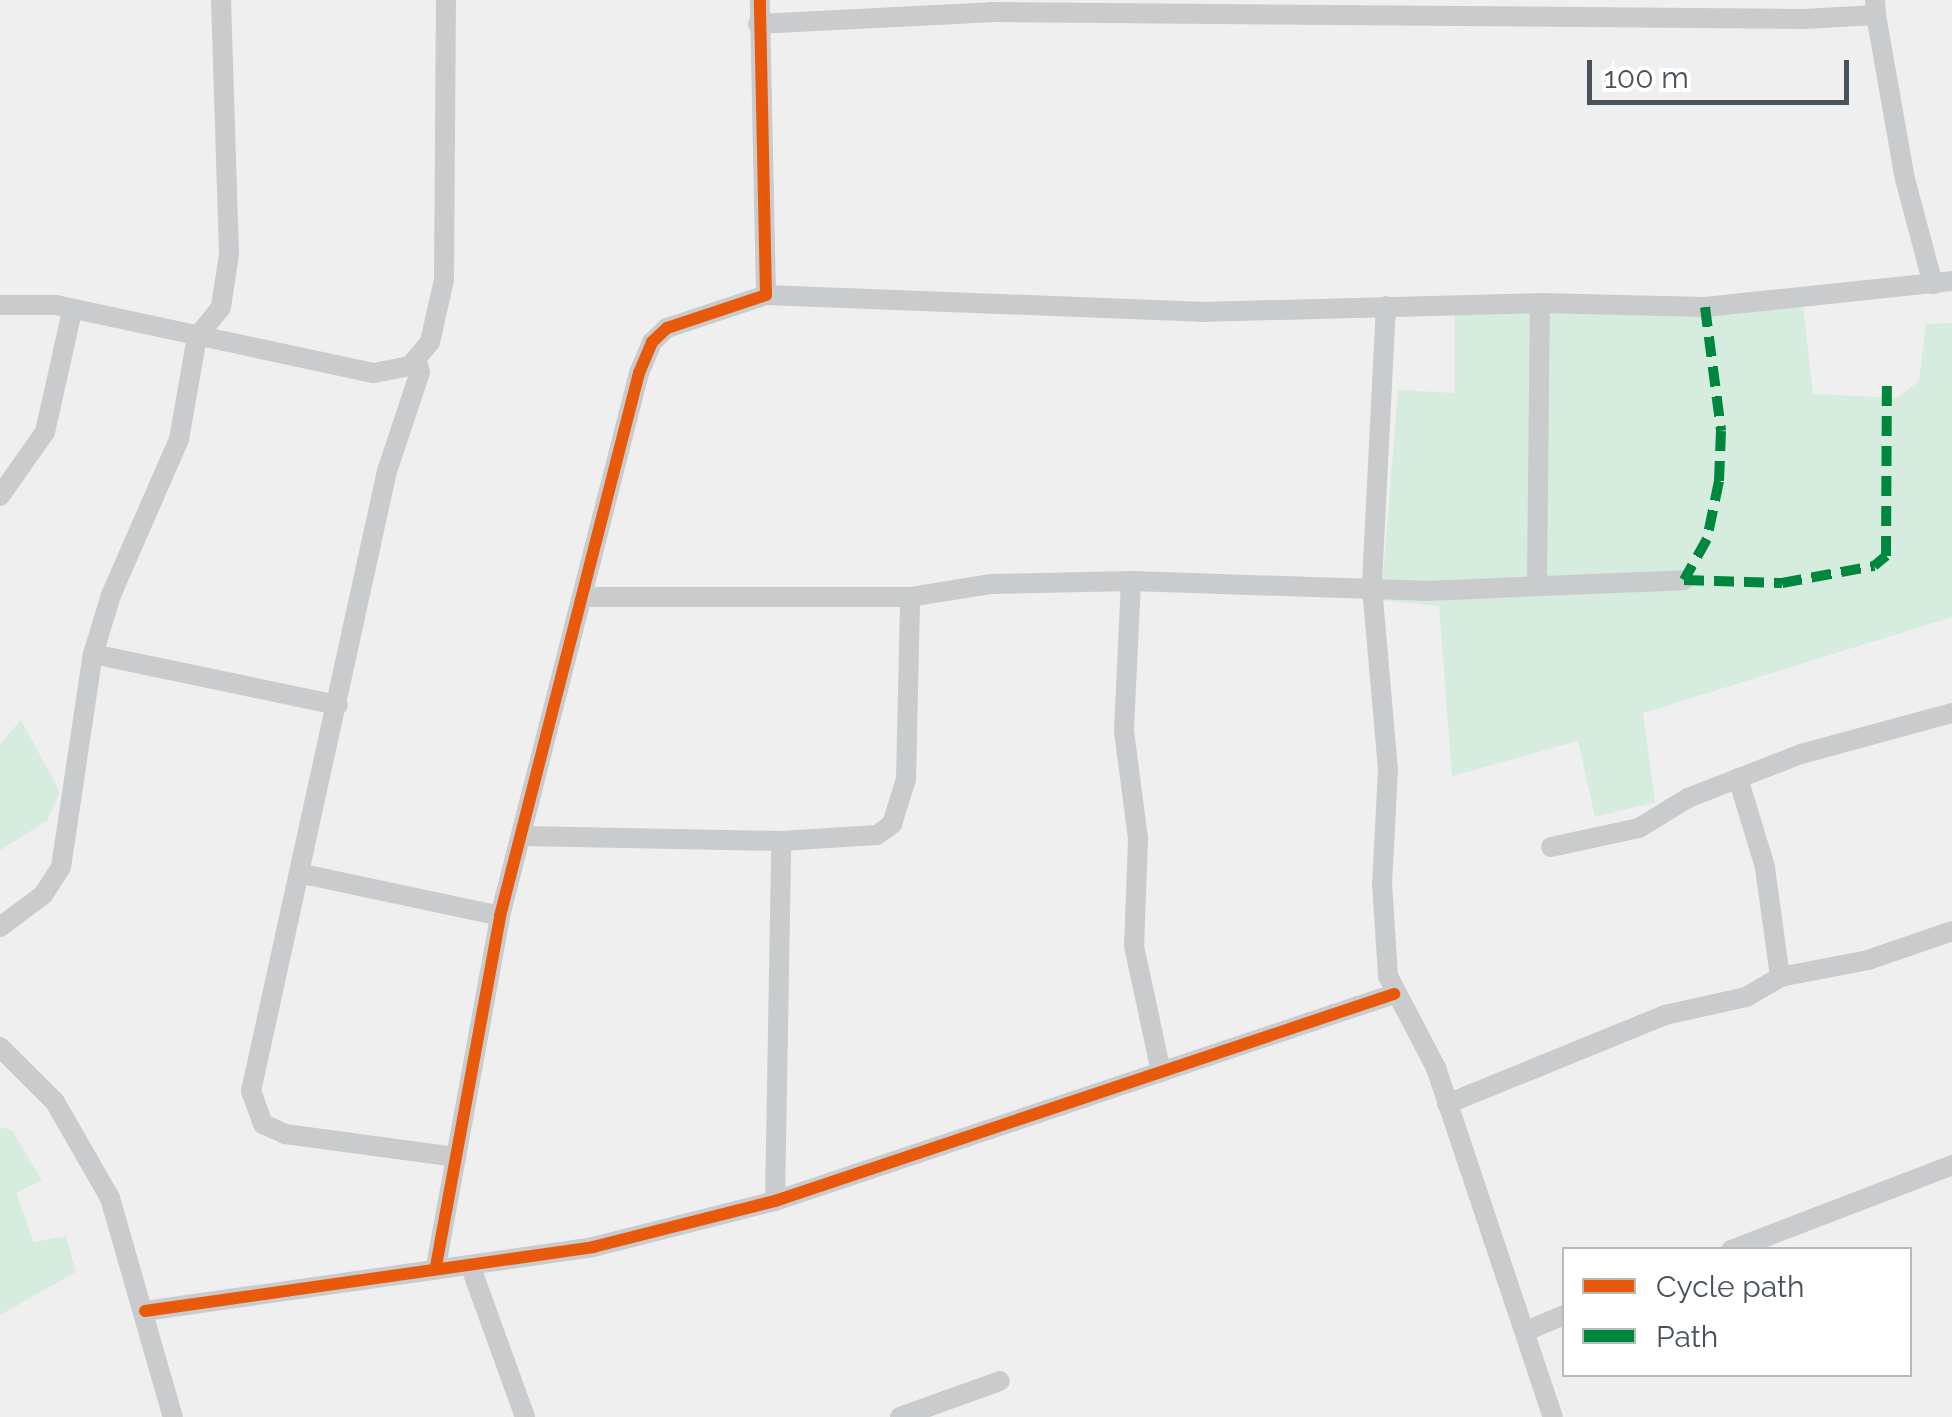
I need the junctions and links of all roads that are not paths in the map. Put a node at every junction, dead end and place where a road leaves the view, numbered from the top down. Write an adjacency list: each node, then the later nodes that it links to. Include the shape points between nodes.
1 (221, 0): 14 (street, via 228,274 220,307)
2 (446, 0): 15 (street, via 448,230 439,313)
3 (760, 0): 7 (street)
4 (991, 6): 5 (street); 7 (street)
5 (1656, 7): 6 (street, via 1720,20)
6 (1875, 8): 8 (street)
7 (758, 24): 9 (street)
8 (1942, 282): 10 (street, via 1706,307)
9 (766, 295): 12 (street, via 1200,312); 21 (street, via 688,318 652,342)
10 (1540, 303): 12 (street); 19 (street)
11 (0, 305): 13 (street)
12 (1386, 306): 20 (street)
13 (72, 310): 14 (street); 16 (street, via 44,432)
14 (197, 338): 15 (street, via 374,374 392,374); 23 (street, via 179,438 111,595)
15 (417, 361): 24 (street, via 420,372 387,470)
16 (0, 496)
17 (1684, 580): 19 (street)
18 (1131, 582): 20 (street); 22 (street, via 990,584); 37 (street, via 1124,731 1138,839 1134,946)
19 (1536, 582): 20 (street, via 1424,591)
20 (1372, 587): 35 (street, via 1388,770 1385,948)
21 (587, 597): 22 (street); 27 (street)
22 (910, 597): 28 (street, via 909,755 892,824 877,836)
23 (93, 654): 24 (street); 32 (street, via 61,867 44,894)
24 (338, 705): 30 (street)
25 (1952, 713): 26 (street)
26 (1738, 778): 29 (street, via 1638,828); 34 (street, via 1765,867)
27 (522, 836): 28 (street); 31 (street)
28 (781, 841): 41 (street)
29 (1551, 847)
30 (303, 874): 31 (street); 39 (street, via 256,1062 251,1091 258,1117 284,1134)
31 (500, 916): 39 (street)
32 (0, 927)
33 (1952, 931): 34 (street, via 1868,960)
34 (1780, 978): 38 (street, via 1746,997 1665,1015)
35 (1394, 994): 37 (street); 38 (street, via 1424,1040)
36 (0, 1047): 45 (street, via 84,1144 110,1198)
37 (1161, 1072): 41 (street)
38 (1447, 1104): 47 (street)
39 (456, 1157): 43 (street)
40 (1952, 1166): 42 (street)
41 (775, 1201): 44 (street, via 593,1248)
42 (1739, 1247)
43 (436, 1266): 44 (street); 45 (street)
44 (470, 1266): 50 (street)
45 (144, 1311): 49 (street)
46 (1562, 1315): 47 (street)
47 (1526, 1331): 52 (street)
48 (1000, 1381): 51 (street)
49 (173, 1417)
50 (525, 1417)
51 (900, 1417)
52 (1553, 1417)

